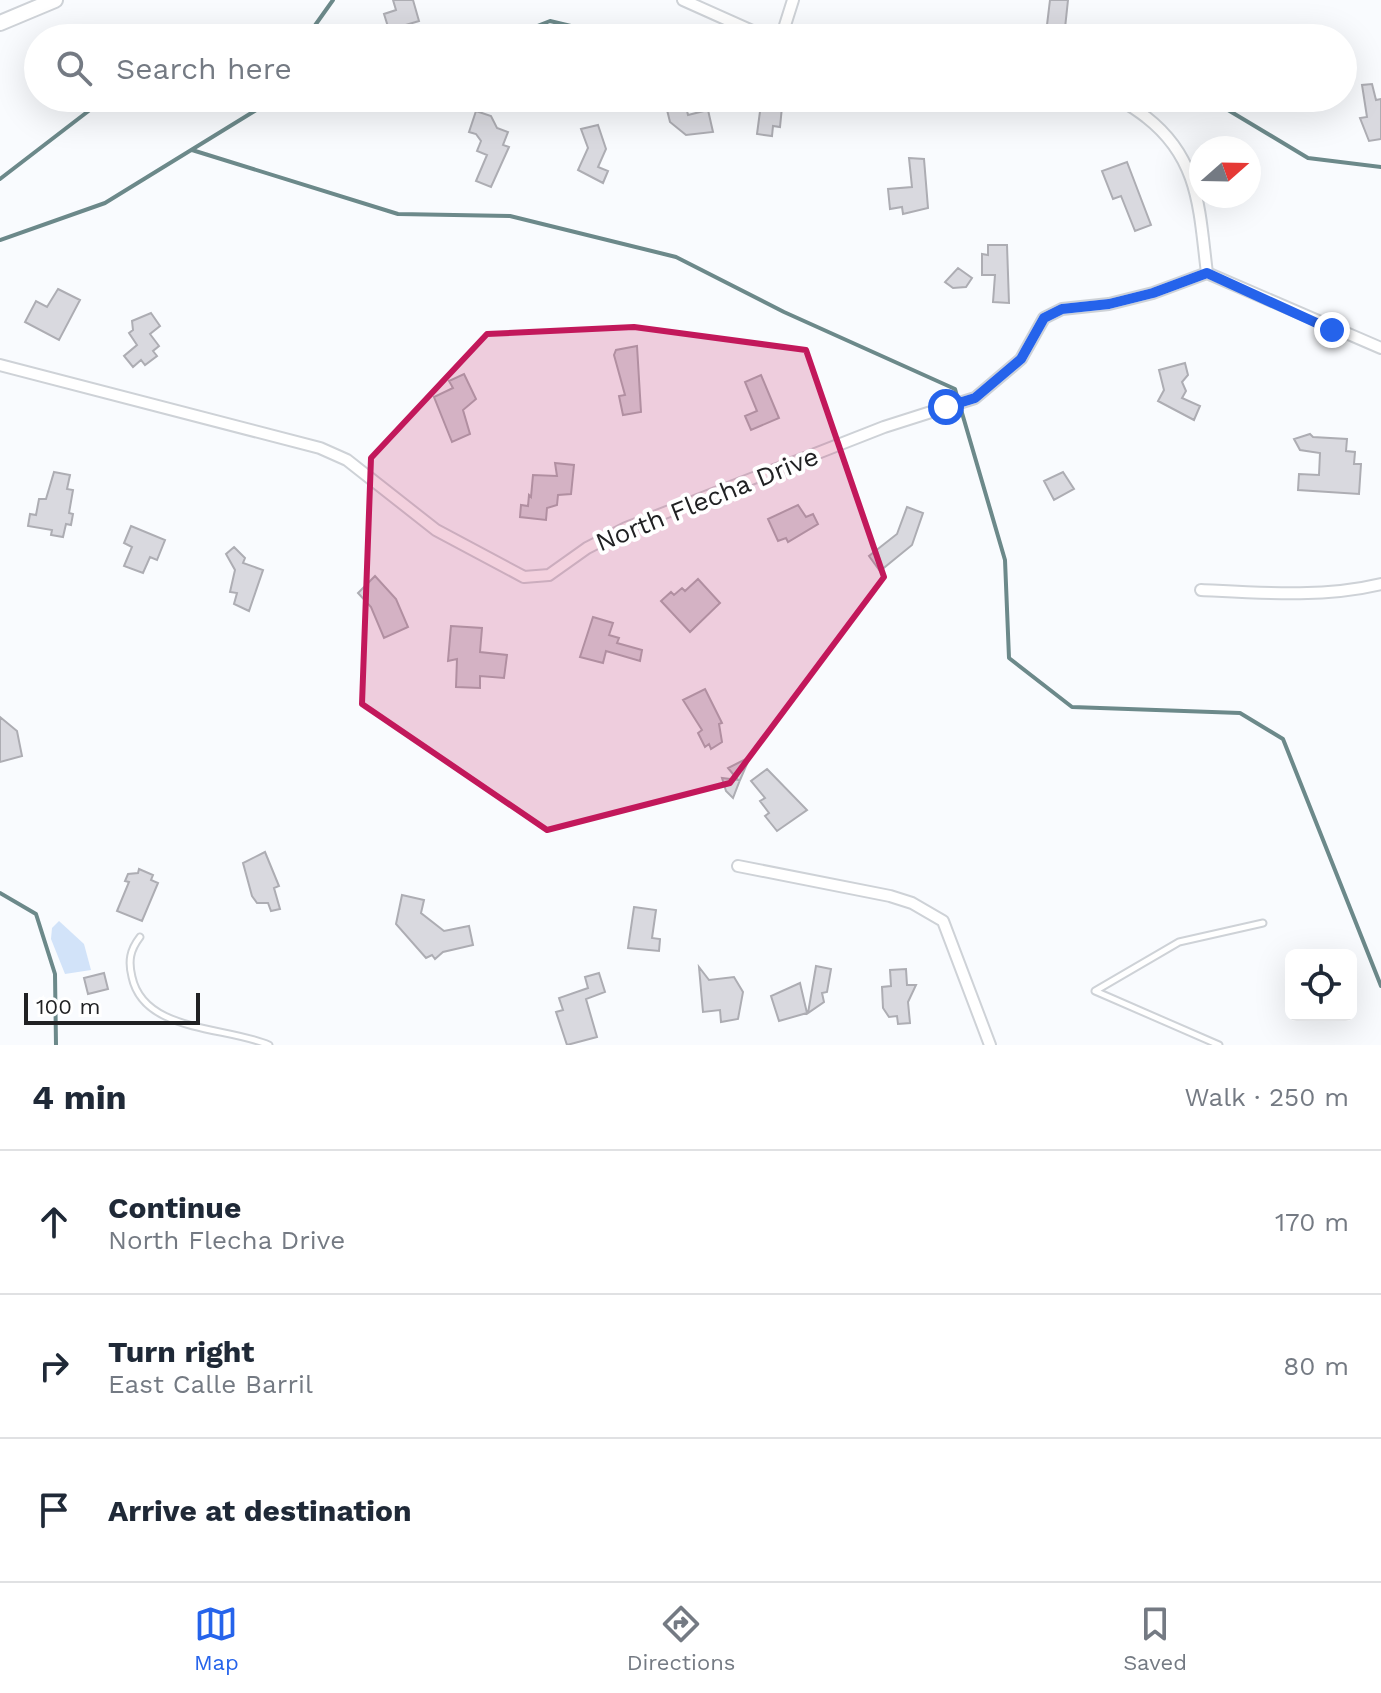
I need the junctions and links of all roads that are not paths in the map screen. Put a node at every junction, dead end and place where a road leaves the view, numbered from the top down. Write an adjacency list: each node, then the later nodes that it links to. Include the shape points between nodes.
1 (55, 0): 4 (street)
2 (683, 0): 5 (street)
3 (793, 0): 6 (street)
4 (0, 23)
5 (737, 24)
6 (785, 24)
7 (1139, 112): 8 (street, via 1181,153 1196,187)
8 (1207, 273): 9 (street); 10 (street, North Flecha Drive, via 1109,304 1062,309 1044,318 1021,359 975,398 884,427 626,528 549,575 533,579 502,568 436,530 347,460 320,448)
9 (1381, 348)
10 (0, 365)
11 (1381, 584): 12 (street, via 1311,593)
12 (1201, 590)
13 (738, 866): 17 (street, via 890,896 943,921)
14 (1263, 923): 18 (lane, via 1179,942 1095,991)
15 (140, 937): 16 (lane, via 129,958 144,1004 175,1019)
16 (269, 1045)
17 (990, 1045)
18 (1219, 1045)

